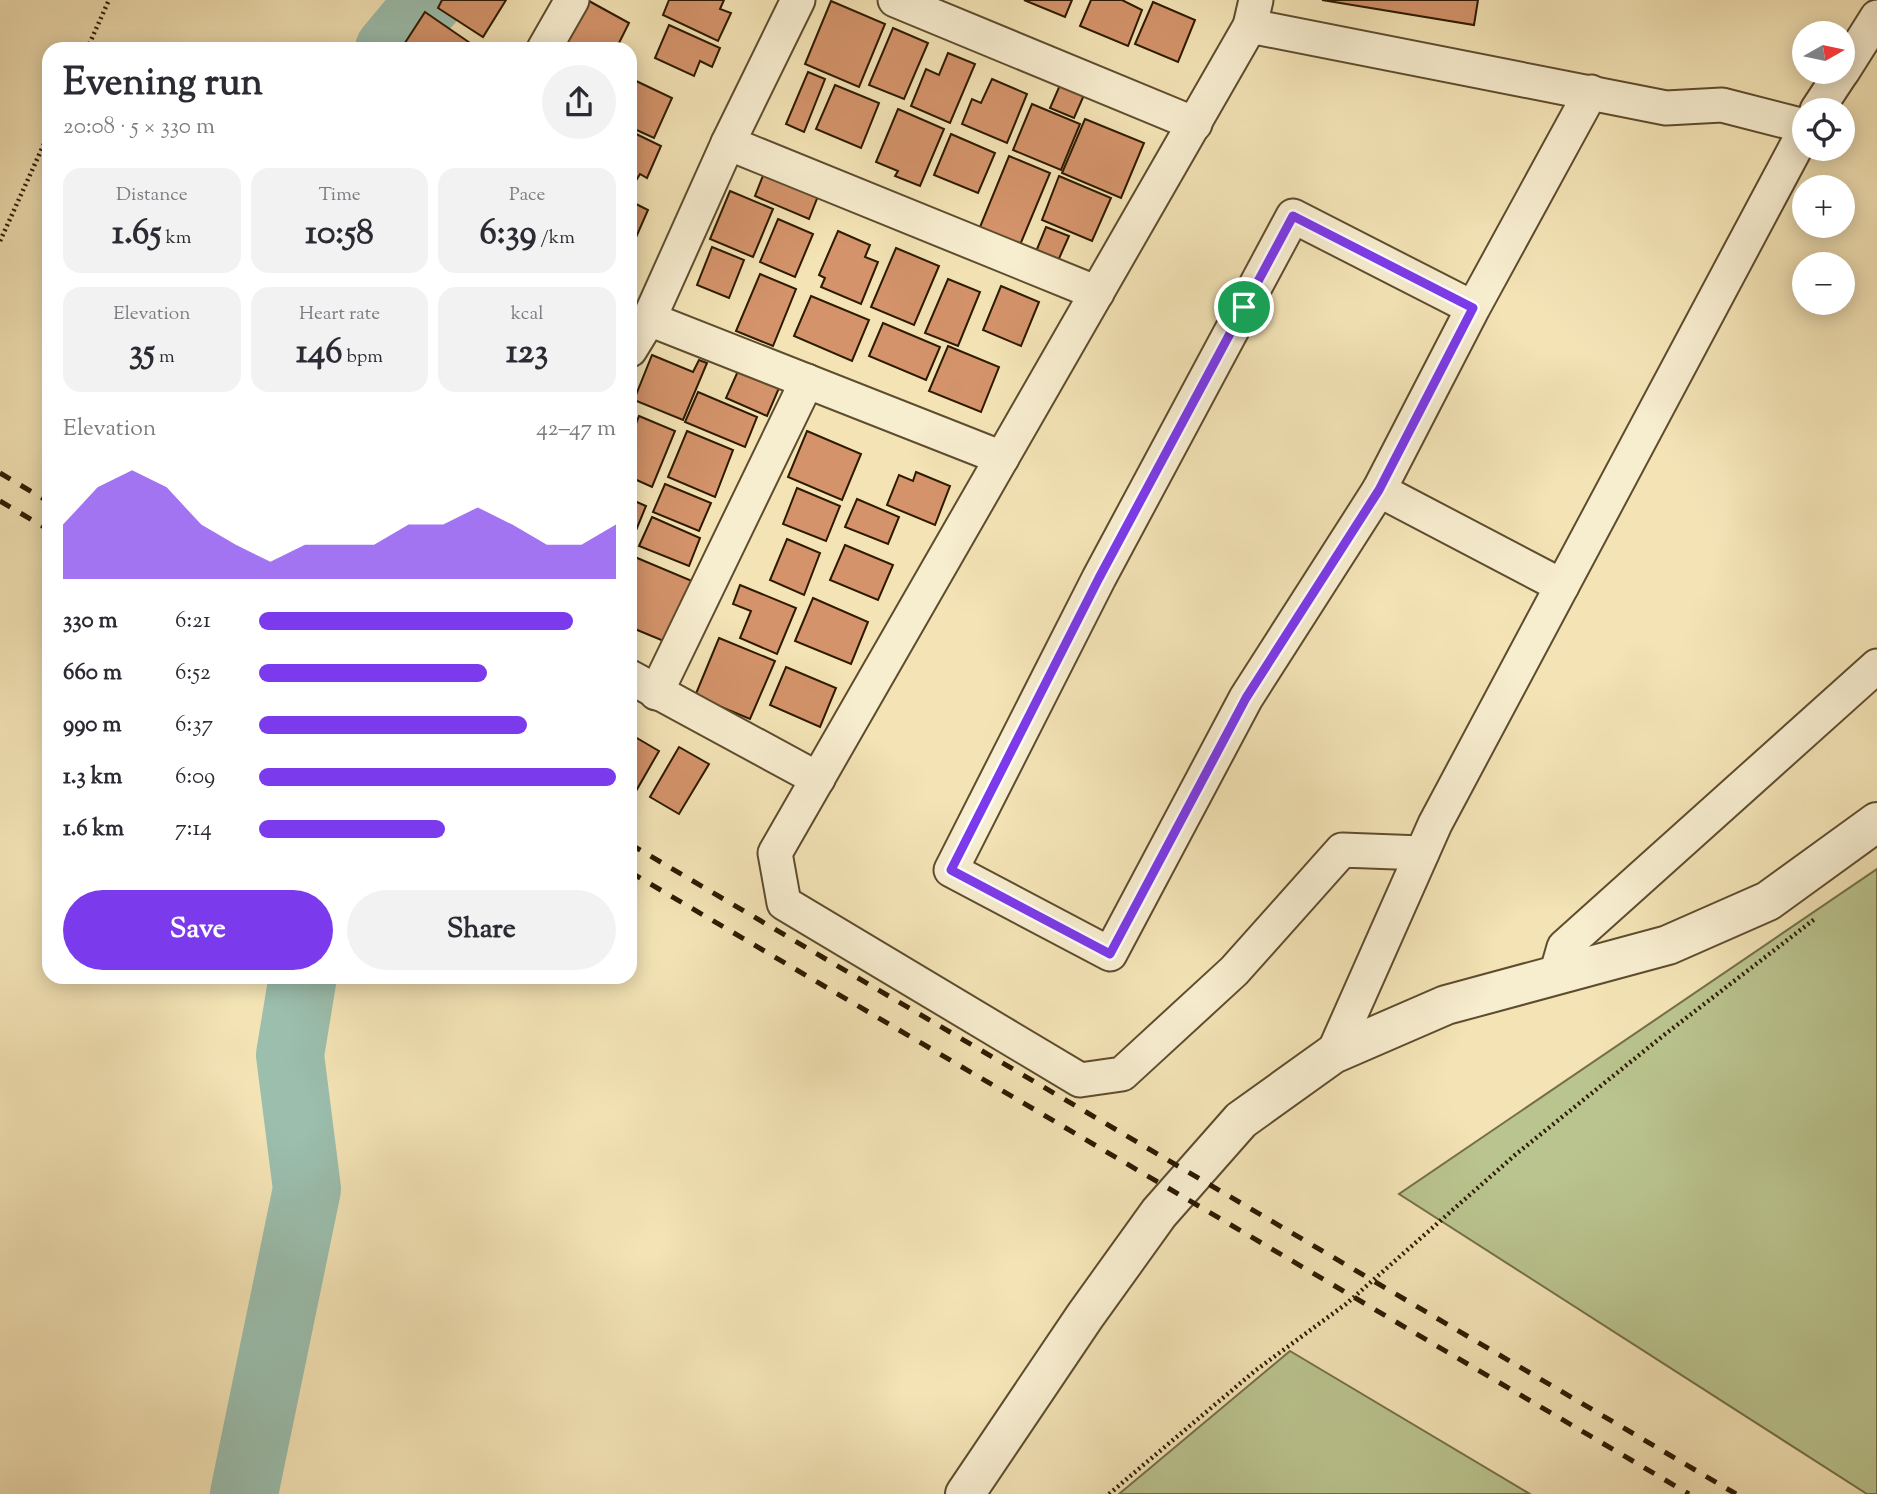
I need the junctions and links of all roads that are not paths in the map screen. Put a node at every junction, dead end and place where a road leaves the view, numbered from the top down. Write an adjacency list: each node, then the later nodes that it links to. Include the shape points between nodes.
1 (572, 0): 6 (street)
2 (798, 0): 11 (street)
3 (895, 0): 10 (street)
4 (1253, 13): 8 (street); 10 (street)
5 (1877, 17): 7 (street)
6 (548, 42)
7 (1855, 51)
8 (1591, 92): 9 (street, via 1666,108 1722,105); 14 (street)
9 (1792, 123)
10 (1195, 124): 13 (street)
11 (728, 143): 13 (street); 15 (street)
12 (1792, 155): 20 (street)
13 (1097, 293): 18 (street)
14 (1473, 308): 19 (street); 19 (street, via 1293,216 1099,578 951,870 1110,954 1246,698)
15 (649, 319): 16 (street); 17 (street)
16 (637, 339)
17 (807, 381): 18 (street); 22 (street)
18 (1002, 458): 23 (street)
19 (1379, 490): 20 (street)
20 (1562, 586): 25 (street)
21 (1877, 666): 26 (street, via 1564,947)
22 (643, 685): 23 (street)
23 (818, 779): 25 (street, via 775,853 784,903 1080,1080 1122,1074 1234,971 1342,850)
24 (1877, 822): 26 (street, via 1768,901 1668,945)
25 (1422, 853): 27 (street)
26 (1556, 975): 27 (street, via 1446,1005)
27 (1333, 1054): 28 (street, via 1241,1120 1159,1213)
28 (965, 1494)

